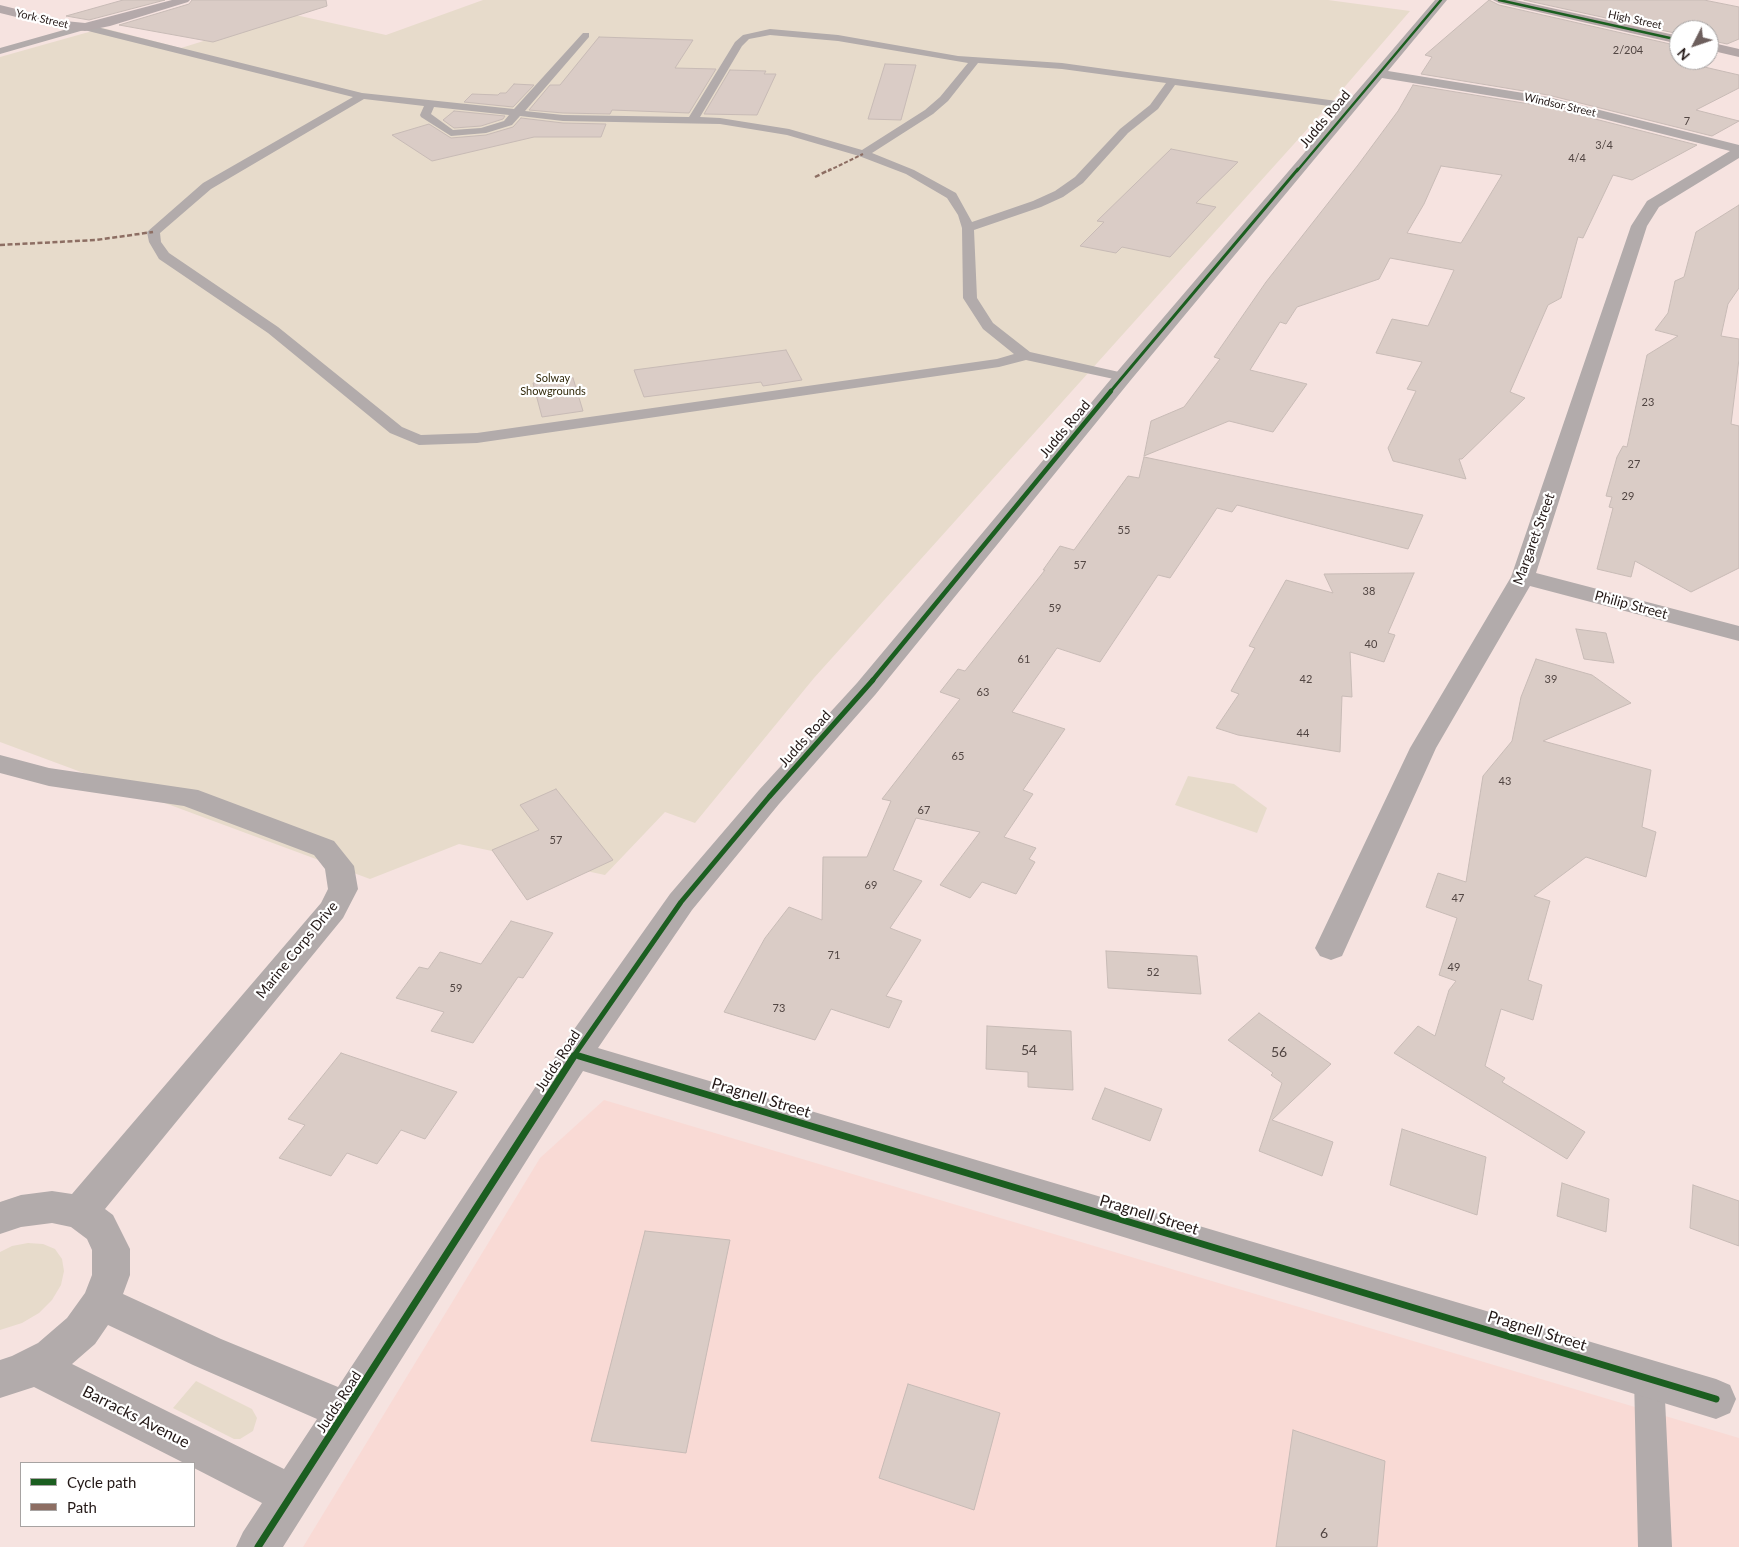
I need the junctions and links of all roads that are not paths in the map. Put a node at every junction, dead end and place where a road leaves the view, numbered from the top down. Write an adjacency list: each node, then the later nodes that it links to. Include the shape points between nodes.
1 (184, 0): 5 (street, York Street)
2 (1441, 0): 12 (street, Judds Road)
3 (1499, 0): 7 (highway, High Street)
4 (0, 9): 5 (street, York Street)
5 (85, 27): 9 (lane); 14 (lane)
6 (586, 35): 17 (lane)
7 (1669, 38)
8 (1719, 48): 10 (highway)
9 (0, 51)
10 (1739, 53)
11 (975, 61): 13 (lane, via 1053,66); 18 (lane, via 838,38 776,32 756,34 738,44); 20 (lane, via 929,112)
12 (1378, 74): 16 (street, Judds Road); 19 (street, Windsor Street, via 1548,100)
13 (1173, 81): 16 (lane); 21 (lane, via 1158,102 1124,131 1079,180 1038,204)
14 (362, 96): 15 (lane); 22 (lane, via 207,186 153,232 164,256 274,330 396,430 419,440 487,436 998,363)
15 (430, 104): 17 (lane); 17 (lane, via 425,115 451,133 482,131 508,123)
16 (1350, 106): 23 (street, Judds Road)
17 (518, 113): 18 (lane, via 563,118)
18 (693, 120): 20 (lane, via 764,127)
19 (1739, 151): 24 (street, Margaret Street, via 1653,204 1639,226)
20 (863, 154): 21 (lane, via 910,172 952,196 964,214)
21 (968, 228): 22 (lane, via 970,298 988,326)
22 (1025, 355): 23 (lane)
23 (1123, 377): 28 (street, Judds Road, via 866,689 681,902)
24 (1523, 577): 25 (street, Philip Street); 27 (street, Margaret Street, via 1423,748)
25 (1739, 634)
26 (0, 764): 29 (street, Marine Corps Drive, via 50,778 188,797 324,848 339,866 343,889 332,910)
27 (1331, 948)
28 (575, 1055): 33 (street, Pragnell Street); 35 (street, Judds Road)
29 (80, 1212): 30 (street, via 52,1207 20,1211); 31 (street, via 100,1227 111,1249 111,1275)
30 (0, 1218)
31 (101, 1303): 32 (street, via 80,1331 52,1356); 35 (street)
32 (17, 1372): 36 (street, Barracks Avenue)
33 (1649, 1378): 34 (street, Pragnell Street); 38 (lane)
34 (1716, 1398)
35 (346, 1411): 36 (street, Judds Road)
36 (291, 1495): 37 (street, Judds Road)
37 (258, 1547)
38 (1655, 1547)

